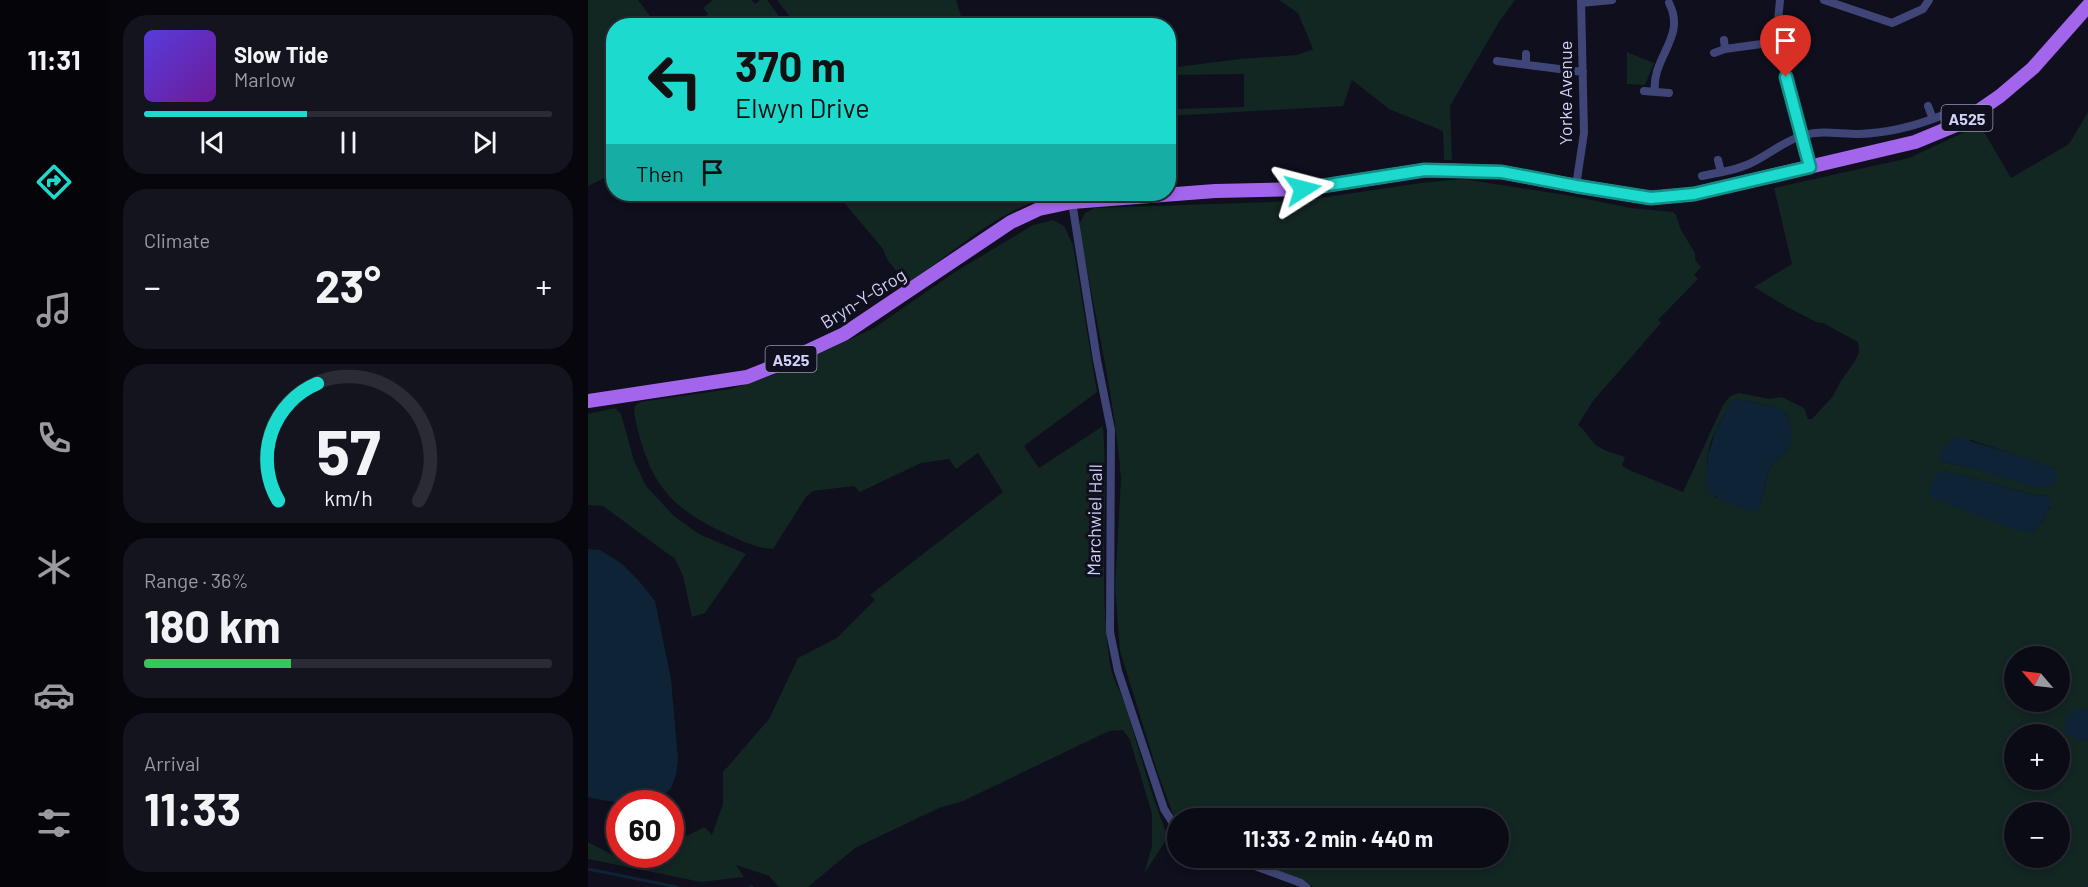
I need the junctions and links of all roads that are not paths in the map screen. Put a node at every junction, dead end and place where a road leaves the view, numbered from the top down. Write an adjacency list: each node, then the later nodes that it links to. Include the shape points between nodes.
1 (1612, 0): 6 (street)
2 (1780, 0): 9 (street)
3 (1824, 0): 4 (street, via 1892,23 1923,9)
4 (1929, 0)
5 (1668, 1): 17 (street, via 1675,19 1674,32 1653,79)
6 (1581, 2): 15 (street, Yorke Avenue)
7 (2088, 6): 24 (main road, A525, via 2033,68 1961,123 1915,142)
8 (1724, 40): 10 (street)
9 (1776, 42): 10 (street); 22 (street)
10 (1725, 49): 11 (street)
11 (1714, 53)
12 (1526, 54): 14 (street)
13 (1497, 61): 14 (street)
14 (1526, 64): 15 (street)
15 (1583, 72): 27 (street, Yorke Avenue, via 1584,133)
16 (1644, 90): 17 (street)
17 (1655, 91): 18 (street)
18 (1669, 93)
19 (1928, 106): 21 (street)
20 (1943, 115): 21 (street)
21 (1933, 119): 22 (street, via 1888,131)
22 (1802, 135): 24 (street); 25 (street, via 1754,162)
23 (1718, 160): 25 (street)
24 (1810, 167): 27 (main road, A525, via 1688,195 1651,198)
25 (1721, 172): 26 (street)
26 (1702, 176)
27 (1576, 186): 28 (main road, A525, via 1502,172 1425,170 1303,189)
28 (1176, 194)
29 (1085, 201): 30 (main road, A525)
30 (1072, 202): 31 (main road, Bryn-Y-Grog / A525, via 1039,209 1011,222 844,334 780,364 747,377); 32 (street, Marchwiel Hall, via 1111,430 1110,632 1118,671)
31 (588, 401)
32 (1167, 814)
33 (1260, 868): 34 (street)
34 (1305, 887)

